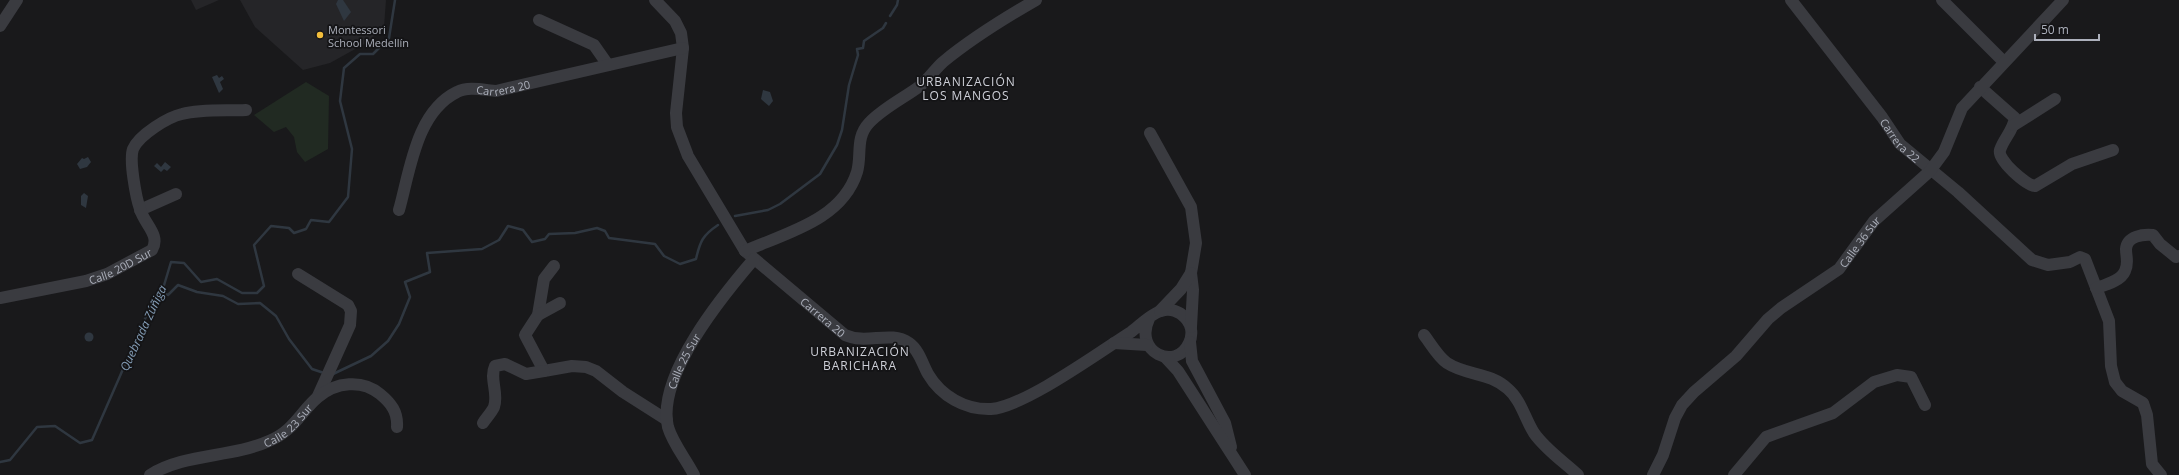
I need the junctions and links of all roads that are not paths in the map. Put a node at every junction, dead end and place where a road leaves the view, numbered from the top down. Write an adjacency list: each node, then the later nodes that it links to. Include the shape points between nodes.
1 (17, 0): 8 (street)
2 (655, 0): 9 (street, Carrera 20, via 675,21 681,33)
3 (1036, 0): 22 (street, Calle 25 Sur, via 987,28 941,63 922,85 868,124 861,136 856,175 845,195 835,206)
4 (1791, 0): 18 (street, Carrera 22, via 1900,144)
5 (1942, 0): 10 (street)
6 (2063, 0): 10 (street, Calle 36 Sur)
7 (539, 20): 11 (street, via 594,45)
8 (0, 26)
9 (683, 48): 11 (street, Carrera 20); 22 (street, Carrera 20, via 676,113 681,139 702,182)
10 (2004, 62): 12 (street, Calle 36 Sur)
11 (608, 65): 21 (street, Carrera 20, via 496,91 457,91 436,109 425,124)
12 (1980, 88): 15 (street, via 2013,115); 18 (street, Calle 36 Sur, via 1962,108 1944,152)
13 (2055, 99): 15 (street)
14 (246, 110): 20 (street, Calle 20D Sur, via 182,114 158,125 137,142 132,157)
15 (2014, 125): 17 (street, via 1999,151 2000,156 2019,178 2031,186 2036,186 2072,164)
16 (1150, 133): 25 (street, via 1191,207 1196,243)
17 (2113, 150)
18 (1930, 171): 27 (street, Carrera 22, via 1958,192 2032,260 2048,265 2070,262 2080,257 2085,260); 50 (street, Calle 36 Sur, via 1874,221 1839,269 1768,319 1736,356 1682,405)
19 (176, 194): 20 (street)
20 (140, 210): 28 (street, Calle 20D Sur, via 155,236 156,244 152,250 107,274 86,281)
21 (399, 210)
22 (749, 255): 36 (street, Carrera 20, via 844,335 862,340 893,337 909,343 941,391 956,401 971,406 991,409 1010,405); 42 (street, Calle 25 Sur, via 717,303 676,375)
23 (2179, 256): 27 (street, via 2176,257 2153,235 2142,234 2129,241 2125,272 2114,281)
24 (554, 266): 31 (street, via 544,279)
25 (1191, 273): 30 (street, via 1181,289); 33 (street)
26 (298, 274): 40 (street, via 348,305 351,311 350,326)
27 (2096, 288): 52 (street, via 2109,321 2111,366 2115,382 2122,391 2143,403 2147,415 2152,464)
28 (0, 298)
29 (560, 303): 31 (street)
30 (1160, 311): 32 (street); 33 (street, via 1180,313 1187,319)
31 (538, 315): 39 (street, via 526,332 526,338)
32 (1149, 319): 36 (street, Carrera 20); 37 (street, via 1145,327)
33 (1191, 328): 35 (street)
34 (1424, 335): 49 (street, via 1446,362 1464,371 1483,374 1509,390 1535,434)
35 (1190, 342): 38 (street, via 1180,354); 45 (street, via 1192,361 1224,423)
36 (1114, 343): 37 (street)
37 (1147, 345): 38 (street, via 1158,355)
38 (1165, 357): 45 (street, via 1178,371 1214,430)
39 (544, 371): 42 (street, via 572,366 586,367 596,371); 43 (street, via 526,374 505,364 495,366 492,371 494,407)
40 (318, 396): 44 (street, Calle 23 Sur, via 349,384 370,387 393,407 398,419); 46 (street, Calle 23 Sur, via 298,420 270,441 232,452 189,460 161,468)
41 (1925, 404): 51 (street, via 1911,377 1897,375 1874,382 1833,413 1766,437)
42 (667, 420): 47 (street, Calle 25 Sur, via 673,438)
43 (483, 423)
44 (397, 427)
45 (1234, 456): 48 (street)
46 (150, 475)
47 (694, 475)
48 (1245, 475)
49 (1578, 475)
50 (1653, 475)
51 (1734, 475)
52 (2162, 475)

